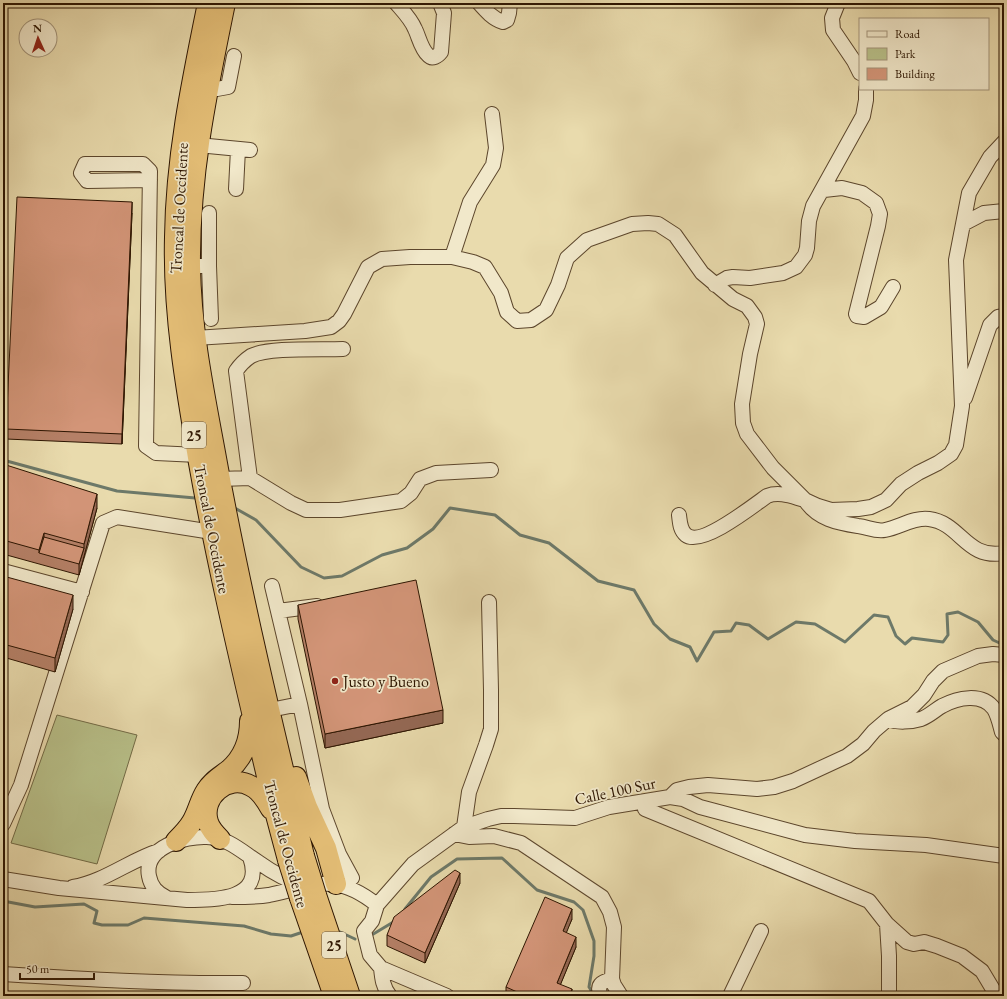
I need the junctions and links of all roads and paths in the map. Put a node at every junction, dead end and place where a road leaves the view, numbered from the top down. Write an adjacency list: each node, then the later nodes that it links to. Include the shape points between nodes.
1 (208, 3): 30 (highway, Troncal de Occidente / 25, via 184,129 177,182 175,238 179,342)
2 (225, 3): 10 (highway, Troncal de Occidente / 25)
3 (396, 3): 4 (street, via 415,27 422,46 432,58 441,52 444,13)
4 (440, 3)
5 (479, 3): 6 (street, via 497,20 503,22 507,20)
6 (510, 3)
7 (838, 3): 9 (street, via 832,18 833,30)
8 (234, 56): 10 (street, via 228,87 217,90)
9 (859, 72)
10 (208, 88): 14 (highway, Troncal de Occidente / 25)
11 (866, 90): 17 (street, via 863,116)
12 (492, 114): 21 (street, via 496,148 493,165 470,202)
13 (1004, 142): 20 (street, via 990,156 969,193)
14 (198, 145): 16 (street, via 244,150); 22 (highway, Troncal de Occidente / 25, via 193,193)
15 (150, 180): 30 (street, via 146,446 156,453)
16 (236, 189)
17 (824, 190): 23 (street, via 818,196 809,221 805,255 796,266 783,273 750,278 727,278); 24 (street, via 842,188 862,193 876,203 880,214 857,316 864,317 881,307)
18 (1004, 211): 20 (street, via 984,213)
19 (209, 213): 22 (street)
20 (962, 224): 29 (street, via 956,260)
21 (452, 257): 23 (street, via 485,267 501,293 507,312 517,321 532,320 546,310 567,258 587,240 632,224 658,224 675,235 702,273); 27 (street, via 382,259 368,267 344,314 331,327)
22 (200, 266): 26 (street); 27 (highway, Troncal de Occidente / 25)
23 (715, 285): 34 (street, via 747,306 757,324 742,404 743,423 747,434 773,468)
24 (893, 287)
25 (1004, 316): 29 (street, via 998,317 990,325)
26 (211, 319)
27 (195, 338): 33 (highway, Troncal de Occidente / 25)
28 (343, 349): 32 (street, via 269,351 252,356 240,364 236,371)
29 (962, 406): 34 (street, via 956,445 951,454 901,484 886,500 871,507 831,510)
30 (198, 454): 36 (highway, Troncal de Occidente / 25)
31 (491, 470): 32 (street, via 436,473 420,479 411,493 400,501 340,510 306,510)
32 (250, 478): 33 (street)
33 (220, 479): 44 (highway, Troncal de Occidente / 25)
34 (805, 500): 35 (street, via 774,494 767,496 711,533 697,538 687,536 681,529); 37 (street, via 810,508 823,517 876,531 919,519 935,520 948,526 970,546 980,551)
35 (679, 515)
36 (212, 532): 40 (street, via 117,517 103,523); 46 (highway, Troncal de Occidente / 25)
37 (1004, 553)
38 (3, 571): 40 (street)
39 (272, 586): 43 (street)
40 (82, 592): 54 (street, via 21,785)
41 (488, 602): 55 (street, via 490,728)
42 (333, 604): 43 (street)
43 (278, 611): 47 (street)
44 (251, 628): 48 (highway); 61 (highway, Troncal de Occidente / 25)
45 (1004, 655): 49 (street, via 978,656 944,671 912,707)
46 (248, 695): 53 (highway, Troncal de Occidente / 25); 57 (highway, via 247,745 235,764 206,791 192,822)
47 (300, 704): 48 (street); 63 (street, via 322,809 339,854)
48 (275, 709): 63 (highway, via 307,807)
49 (888, 719): 50 (street, via 912,721 925,717 942,706 974,698 986,701 994,709); 51 (street, via 847,756 793,781 757,789 694,786 677,790)
50 (1004, 734)
51 (670, 797): 55 (street, Calle 100 Sur, via 610,807 575,818 501,816); 59 (street, Calle 100 Sur, via 805,836 926,845)
52 (644, 809): 69 (street, via 869,901)
53 (276, 816): 56 (highway, via 258,790 242,783 227,784 212,796 206,812 210,828); 61 (highway, Troncal de Occidente / 25)
54 (3, 824)
55 (459, 831): 68 (street, Calle 100 Sur, via 413,864); 73 (street, via 470,837 494,836 522,843 602,897 614,927)
56 (220, 839): 57 (street, via 198,837); 60 (street, via 231,843)
57 (176, 841): 58 (street)
58 (159, 851): 64 (street, via 92,881); 66 (street, via 149,864 148,873 154,889)
59 (1004, 856)
60 (250, 857): 65 (street); 67 (street, via 253,875 249,884 235,896)
61 (296, 858): 65 (highway, Troncal de Occidente / 25, bridge)
62 (3, 879): 64 (street)
63 (344, 881): 65 (street, via 320,883); 68 (street)
64 (59, 888): 66 (street)
65 (307, 893): 67 (street); 75 (highway, Troncal de Occidente / 25); 76 (highway, Troncal de Occidente / 25)
66 (168, 898): 67 (street)
67 (225, 898)
68 (377, 905): 71 (street, Calle 100 Sur, via 372,921 364,931 370,956)
69 (887, 924): 82 (street); 83 (street, via 907,942 924,942 962,956 982,971)
70 (761, 930): 81 (street)
71 (381, 968): 77 (street, via 386,992); 78 (street)
72 (3, 974): 74 (street, via 135,982)
73 (612, 979): 79 (street, via 600,983); 80 (street)
74 (243, 983)
75 (334, 996)
76 (350, 996)
77 (390, 996)
78 (447, 996)
79 (601, 996)
80 (621, 996)
81 (730, 996)
82 (890, 996)
83 (997, 996)

